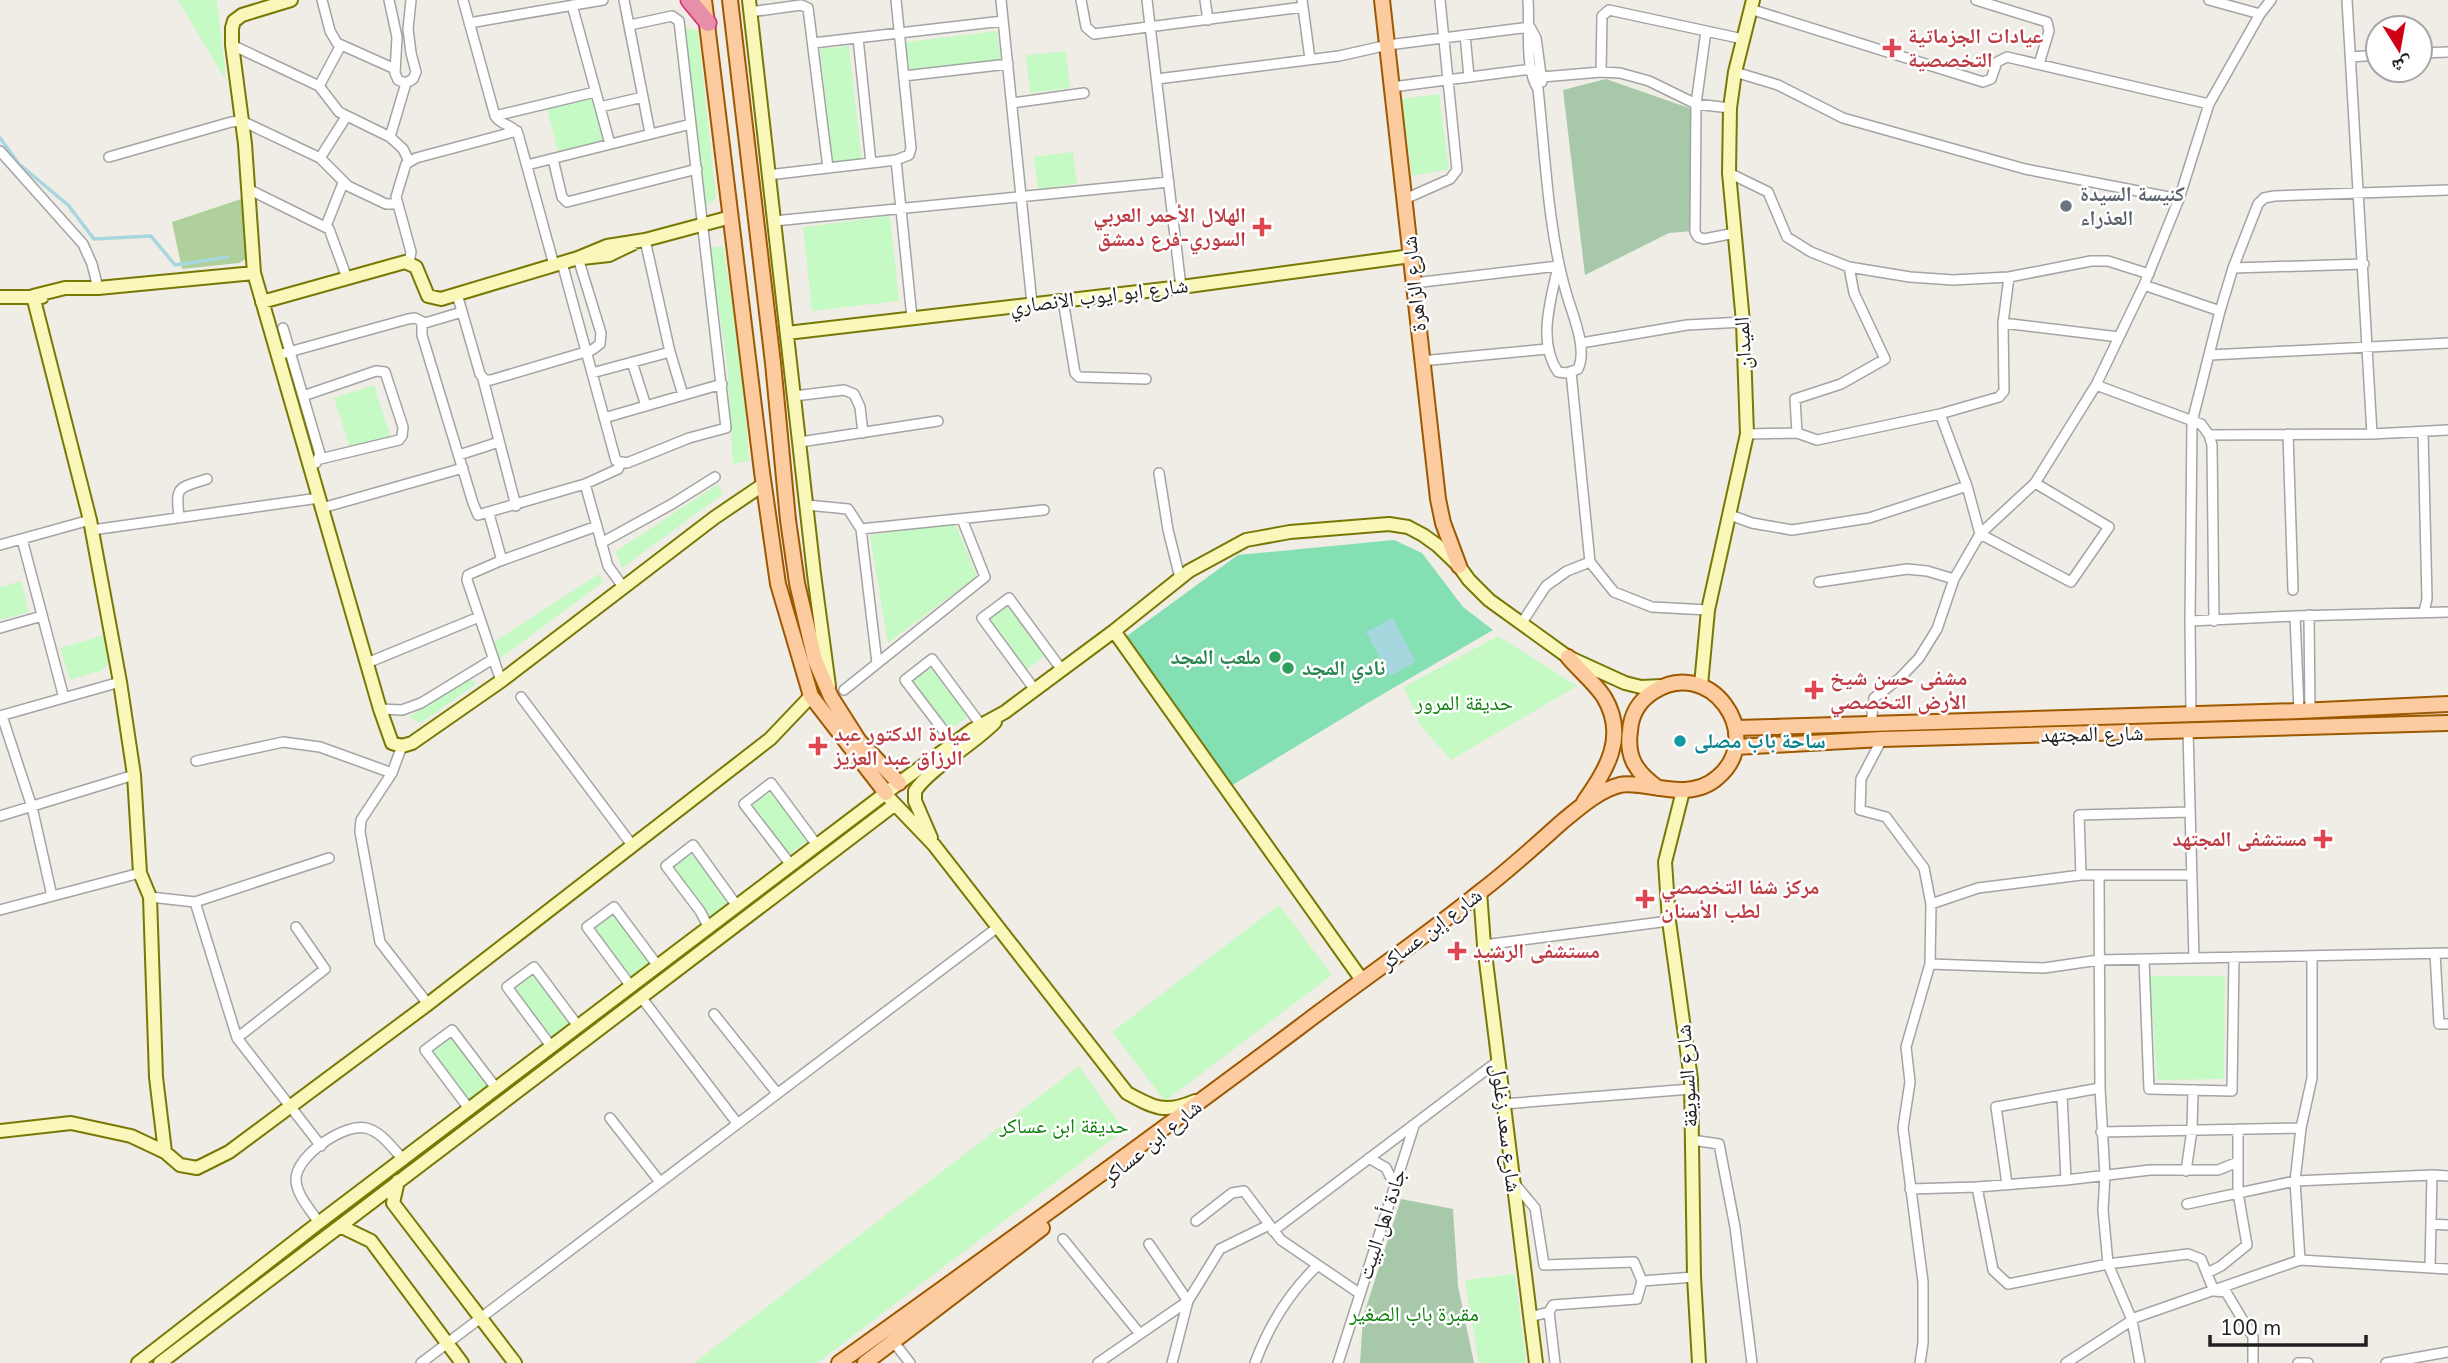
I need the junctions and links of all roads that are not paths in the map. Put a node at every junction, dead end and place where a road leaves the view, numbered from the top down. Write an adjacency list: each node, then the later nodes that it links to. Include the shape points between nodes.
1 (291, 0): 45 (street, via 234,21)
2 (322, 0): 47 (street, via 330,31)
3 (389, 0): 32 (street)
4 (411, 0): 31 (street)
5 (463, 0): 33 (street)
6 (603, 0): 24 (street)
7 (624, 0): 35 (street)
8 (689, 0): 34 (highway)
9 (704, 0): 34 (main road)
10 (730, 0): 231 (main road, via 797,583 815,660)
11 (896, 0): 39 (street)
12 (1001, 0): 30 (street)
13 (1081, 0): 36 (street, via 1090,33)
14 (1147, 0): 36 (street)
15 (1205, 0): 29 (street)
16 (1382, 0): 46 (main road, شارع الزاهرة)
17 (1440, 0): 42 (street)
18 (1528, 0): 37 (street)
19 (1976, 0): 52 (street, via 2047,22 2049,31)
20 (2209, 0): 28 (street)
21 (2272, 0): 28 (street)
22 (2347, 0): 49 (street)
23 (1302, 4): 25 (street); 50 (street)
24 (572, 5): 33 (street); 66 (street)
25 (1282, 5): 29 (street)
26 (1751, 5): 43 (street, الميدان); 52 (street, via 1983,82 1991,79 2002,57)
27 (749, 6): 44 (street, via 806,6); 93 (street)
28 (2260, 14): 71 (street)
29 (1208, 20): 36 (street)
30 (1003, 21): 39 (street); 51 (street)
31 (409, 22): 32 (street); 62 (street, via 416,72)
32 (395, 23): 53 (street)
33 (469, 23): 74 (street)
34 (708, 23): 104 (main road)
35 (630, 25): 68 (street); 77 (street, via 670,16 678,19)
36 (1151, 27): 60 (street)
37 (1530, 27): 40 (street); 54 (street); 59 (street)
38 (1706, 31): 43 (street); 55 (street, via 1609,10 1602,16); 70 (street)
39 (899, 33): 41 (street); 57 (street)
40 (1465, 35): 42 (street); 58 (street)
41 (858, 38): 44 (street); 88 (street)
42 (1444, 38): 46 (street); 61 (street)
43 (1743, 39): 56 (street, الميدان)
44 (813, 43): 90 (street)
45 (232, 45): 63 (street); 76 (street)
46 (1388, 45): 50 (street); 64 (main road, شارع الزاهرة)
47 (341, 46): 53 (street); 63 (street)
48 (2364, 56): 49 (street)
49 (2351, 57): 98 (street)
50 (1310, 60): 60 (street)
51 (1008, 64): 57 (street); 69 (street)
52 (2039, 64): 71 (street)
53 (395, 69): 62 (street, via 396,77)
54 (1532, 69): 58 (street); 65 (street)
55 (1601, 72): 59 (street); 70 (street, via 1649,81)
56 (1735, 72): 73 (street, الميدان); 101 (street, via 1778,85 1843,118 2025,169)
57 (904, 76): 86 (street, via 911,148 906,158)
58 (1469, 77): 61 (street)
59 (1542, 77): 65 (street)
60 (1157, 79): 94 (street)
61 (1449, 79): 64 (street); 100 (street, via 1456,174)
62 (406, 83): 80 (street)
63 (319, 86): 75 (street)
64 (1392, 87): 100 (main road, شارع الزاهرة)
65 (1538, 89): 115 (street)
66 (596, 92): 72 (street); 74 (street)
67 (1084, 93): 69 (street)
68 (643, 97): 72 (street); 79 (street)
69 (1012, 103): 99 (street)
70 (1696, 104): 73 (street); 108 (street, via 1695,232 1704,239)
71 (2208, 104): 101 (street)
72 (600, 107): 81 (street)
73 (1730, 108): 92 (street, الميدان)
74 (495, 116): 78 (street)
75 (346, 117): 80 (street); 84 (street)
76 (242, 121): 83 (street); 84 (street); 96 (street)
77 (691, 124): 79 (street); 91 (street)
78 (517, 131): 87 (street); 89 (street)
79 (650, 133): 81 (street)
80 (390, 137): 87 (street)
81 (610, 144): 85 (street)
82 (0, 151): 125 (street, via 83,244)
83 (109, 157)
84 (320, 158): 95 (street)
85 (553, 159): 89 (street); 91 (street, via 567,202)
86 (896, 160): 88 (street); 103 (street)
87 (409, 161): 102 (street, via 396,190)
88 (871, 163): 90 (street)
89 (527, 165): 113 (street)
90 (828, 168): 93 (street)
91 (697, 169): 106 (street)
92 (1729, 173): 108 (street, الميدان); 116 (street, via 1768,192 1787,237 1811,253)
93 (768, 175): 105 (street)
94 (1168, 181): 99 (street); 124 (street)
95 (343, 183): 102 (street, via 386,204); 107 (street)
96 (248, 189): 107 (street); 118 (street)
97 (2448, 190): 98 (street)
98 (2360, 192): 114 (street); 117 (street, via 2264,198)
99 (1021, 196): 103 (street); 131 (street)
100 (1405, 199): 110 (main road, شارع الزاهرة)
101 (2179, 199): 119 (street)
102 (397, 204): 112 (street, via 411,252)
103 (901, 208): 105 (street); 134 (street)
104 (731, 217): 106 (street); 184 (main road)
105 (774, 221): 139 (street)
106 (704, 225): 109 (street); 155 (street)
107 (326, 226): 121 (street)
108 (1735, 233): 135 (street, الميدان)
109 (641, 241): 111 (street, via 607,246); 146 (street)
110 (1411, 256): 122 (main road, شارع الزاهرة); 124 (street, شارع ابو ايوب الانصاري)
111 (578, 258): 113 (street); 145 (street, via 601,333 600,344)
112 (409, 262): 121 (street); 126 (street, via 429,296)
113 (558, 264): 126 (street); 145 (street)
114 (2364, 264): 117 (street); 143 (street)
115 (1558, 266): 122 (street); 141 (street); 144 (street)
116 (1849, 267): 120 (street, via 1953,280); 168 (street, via 1854,293 1885,359 1841,384 1795,399)
117 (2233, 268): 132 (street)
118 (254, 273): 125 (street); 130 (street)
119 (2149, 274): 120 (street, via 2108,261 2091,261); 123 (street)
120 (2010, 277): 137 (street)
121 (348, 278): 130 (street)
122 (1414, 283): 149 (main road, شارع الزاهرة)
123 (2144, 285): 132 (street); 140 (street)
124 (1181, 287): 129 (street, شارع ابو ايوب الانصاري)
125 (98, 288): 127 (street, via 65,288)
126 (457, 294): 133 (street)
127 (33, 296): 128 (street); 194 (street)
128 (0, 297)
129 (1063, 300): 131 (street, شارع ابو ايوب الانصاري); 154 (street, via 1079,377)
130 (262, 302): 147 (street)
131 (1032, 304): 134 (street, شارع ابو ايوب الانصاري)
132 (2220, 311): 148 (street)
133 (462, 312): 136 (street); 153 (street)
134 (912, 318): 139 (street, شارع ابو ايوب الانصاري)
135 (1743, 322): 141 (street); 169 (street, الميدان)
136 (422, 323): 147 (street, via 411,318); 175 (street)
137 (2003, 323): 140 (street); 161 (street, via 2004,391 1999,397)
138 (283, 328): 147 (street)
139 (787, 333): 158 (street)
140 (2119, 337): 156 (street)
141 (1581, 343): 151 (street, via 1582,362)
142 (2448, 343): 143 (street)
143 (2368, 348): 148 (street); 172 (street)
144 (1547, 349): 149 (street); 151 (street, via 1558,372)
145 (587, 352): 152 (street); 153 (street)
146 (670, 352): 150 (street); 157 (street)
147 (284, 354): 159 (street)
148 (2210, 355): 164 (street)
149 (1422, 361): 203 (main road, شارع الزاهرة, via 1439,504)
150 (632, 362): 152 (street); 160 (street)
151 (1571, 372): 202 (street)
152 (592, 373): 162 (street)
153 (482, 379): 173 (street)
154 (1146, 379)
155 (722, 384): 157 (street); 177 (street, via 726,428)
156 (2096, 385): 164 (street); 182 (street)
157 (683, 395): 160 (street)
158 (794, 396): 167 (street, via 844,390 854,394); 174 (street)
159 (297, 398): 176 (street); 176 (street, via 376,371 385,372 403,427 399,440)
160 (646, 406): 162 (street)
161 (1940, 414): 168 (street, via 1817,440); 185 (street)
162 (604, 418): 177 (street, via 616,461)
163 (937, 421): 167 (street)
164 (2192, 422): 170 (street, via 2201,424); 216 (street)
165 (2448, 430): 166 (street)
166 (2423, 432): 172 (street); 210 (street)
167 (863, 433): 174 (street)
168 (1797, 433): 169 (street)
169 (1747, 434): 191 (street, الميدان)
170 (2209, 435): 171 (street); 217 (street)
171 (2288, 435): 172 (street); 208 (street)
172 (2372, 435)
173 (499, 442): 175 (street); 188 (street)
174 (800, 442): 187 (street)
175 (459, 455): 178 (street)
176 (315, 462): 186 (street)
177 (621, 463): 183 (street, via 618,469)
178 (463, 468): 186 (street); 190 (street, via 475,510 478,515)
179 (1159, 473): 204 (street)
180 (715, 477): 199 (street)
181 (207, 479): 192 (street, via 181,487 176,495)
182 (2035, 483): 197 (street); 197 (street, via 2109,527 2071,582)
183 (585, 484): 188 (street); 195 (street)
184 (764, 484): 207 (street); 232 (main road, via 778,584)
185 (1967, 486): 191 (street, via 1869,518 1792,530); 197 (street)
186 (321, 503): 192 (street); 223 (street)
187 (807, 505): 196 (street, via 848,509); 231 (street)
188 (516, 506): 190 (street)
189 (1044, 510): 193 (street)
190 (489, 514): 201 (street)
191 (1730, 515): 209 (street, الميدان)
192 (179, 516): 194 (street)
193 (962, 519): 196 (street); 224 (street, via 985,577)
194 (91, 525): 198 (street); 227 (street)
195 (597, 526): 199 (street); 201 (street)
196 (861, 529): 224 (street)
197 (1980, 534): 205 (street)
198 (22, 539): 200 (street); 213 (street)
199 (601, 542): 207 (street, via 608,566)
200 (0, 545)
201 (500, 561): 215 (street, via 467,577)
202 (1590, 562): 209 (street, via 1614,592 1652,607); 218 (street, via 1546,586)
203 (1459, 566): 204 (street, شارع الزاهرة, via 1423,535 1389,524 1246,540); 218 (street, شارع الزاهرة, via 1478,590)
204 (1180, 578): 220 (street, شارع الزاهرة)
205 (1954, 579): 206 (street, via 1907,569); 242 (street, via 1937,629 1919,658 1874,698)
206 (1819, 582)
207 (624, 588): 226 (street)
208 (2292, 590)
209 (1708, 610): 228 (street, الميدان)
210 (2424, 612): 211 (street); 212 (street)
211 (2448, 612)
212 (2309, 615): 214 (street); 237 (street)
213 (42, 616): 219 (street); 234 (street)
214 (2295, 616): 217 (street); 237 (street)
215 (479, 617): 222 (street); 223 (street)
216 (2190, 621): 217 (street); 239 (street)
217 (2214, 621)
218 (1521, 624): 221 (street, شارع الزاهرة)
219 (0, 628)
220 (1114, 631): 225 (street, شارع الزاهرة); 291 (street)
221 (1568, 657): 229 (street, شارع الزاهرة, via 1625,683); 257 (main road, via 1603,696 1614,729 1607,767)
222 (494, 659): 226 (street); 236 (street, via 421,703 402,710)
223 (367, 663): 236 (street)
224 (877, 663): 231 (street)
225 (1062, 670): 230 (street, شارع الزاهرة); 230 (street, via 1009,598 982,618)
226 (500, 681): 248 (street)
227 (120, 682): 234 (street); 252 (street)
228 (1701, 685): 229 (main road, via 1680,682); 244 (main road, via 1718,695)
229 (1662, 686): 254 (main road, via 1644,698 1629,733 1633,764)
230 (1035, 690): 238 (street, شارع الزاهرة)
231 (837, 694): 253 (main road, via 859,741)
232 (811, 696): 256 (main road); 261 (street, via 770,738)
233 (521, 697): 261 (street)
234 (64, 698): 240 (street)
235 (2448, 704): 237 (main road, شارع المجتهد)
236 (380, 709): 248 (street, via 392,743)
237 (2305, 711): 239 (main road, شارع المجتهد)
238 (1005, 712): 243 (street, شارع الزاهرة); 263 (street, شارع الزاهرة, via 915,791)
239 (2191, 714): 242 (main road, شارع المجتهد)
240 (1, 716): 258 (street)
241 (2448, 723): 245 (main road, شارع المجتهد)
242 (1871, 724): 244 (main road, شارع المجتهد)
243 (981, 725): 247 (street, شارع الزاهرة); 247 (street, via 932,659 905,680)
244 (1736, 728): 249 (main road)
245 (2188, 731): 246 (main road, شارع المجتهد); 259 (street)
246 (1882, 739): 249 (main road, شارع المجتهد); 274 (street, via 1861,779 1860,810 1886,817 1924,868)
247 (953, 743): 253 (street, شارع الزاهرة)
248 (402, 746): 251 (street)
249 (1735, 747): 255 (main road, via 1717,778)
250 (196, 761): 251 (street, via 283,742 320,747)
251 (392, 773): 294 (street, via 361,820 360,832 380,942)
252 (134, 775): 258 (street); 266 (street)
253 (899, 783): 256 (street, شارع الزاهرة)
254 (1658, 788): 255 (main road); 257 (main road, شارع إبن عساكر, via 1623,783)
255 (1683, 791): 277 (street, شارع السويقة, via 1665,862)
256 (890, 799): 262 (street); 263 (street); 293 (street)
257 (1581, 806): 270 (main road, شارع إبن عساكر)
258 (32, 807): 260 (street); 271 (street)
259 (2190, 812): 267 (street); 268 (street, via 2079,815)
260 (0, 816)
261 (632, 845): 294 (street)
262 (817, 845): 265 (street); 265 (street, via 771,783 744,804)
263 (934, 845): 279 (street)
264 (329, 858): 273 (street)
265 (790, 865): 275 (street)
266 (140, 873): 271 (street); 272 (street)
267 (2192, 874): 269 (street); 286 (street)
268 (2081, 875): 269 (street); 274 (street, via 1978,888)
269 (2099, 875): 288 (street)
270 (1480, 892): 281 (street, شارع سعد زغلول); 291 (main road, شارع إبن عساكر)
271 (52, 896): 276 (street)
272 (149, 897): 273 (street); 321 (street, via 156,1077)
273 (195, 902): 298 (street)
274 (1931, 904): 289 (street)
275 (737, 906): 280 (street); 280 (street, via 693,845 666,866)
276 (0, 910)
277 (1669, 920): 281 (street); 303 (street, شارع السويقة)
278 (296, 927): 298 (street, via 325,969)
279 (998, 927): 305 (street); 306 (street, via 1127,1093 1166,1109)
280 (709, 928): 290 (street)
281 (1484, 945): 300 (street, شارع سعد زغلول)
282 (2435, 953): 283 (street); 285 (street); 296 (street)
283 (2448, 953)
284 (2234, 957): 285 (street); 286 (street); 304 (street, via 2232,1091)
285 (2312, 957): 314 (street, via 2312,1078)
286 (2194, 958): 287 (street)
287 (2144, 959): 288 (street); 304 (street, via 2149,1090)
288 (2099, 960): 289 (street, via 2044,968); 302 (street)
289 (1930, 964): 337 (street, via 1906,1047 1910,1082 1903,1128)
290 (658, 966): 292 (street); 292 (street, via 614,907 587,927)
291 (1362, 980): 306 (main road, شارع إبن عساكر)
292 (630, 985): 297 (street)
293 (641, 997): 312 (street); 330 (street)
294 (428, 1004): 309 (street)
295 (714, 1014): 305 (street)
296 (2443, 1024)
297 (578, 1026): 299 (street); 299 (street, via 534,967 507,987)
298 (237, 1038): 309 (street)
299 (551, 1046): 301 (street)
300 (1498, 1061): 308 (street, شارع سعد زغلول); 313 (street)
301 (496, 1088): 310 (street); 310 (street, via 452,1030 425,1050)
302 (2100, 1088): 307 (street); 318 (street)
303 (1691, 1089): 308 (street); 319 (street, شارع السويقة)
304 (2193, 1090): 317 (street)
305 (778, 1093): 312 (street)
306 (1209, 1095): 364 (main road, شارع ابن عساكر, via 1194,1113); 373 (main road, شارع ابن عساكر)
307 (2062, 1095): 329 (street); 335 (street, via 1996,1107)
308 (1503, 1104): 331 (street, شارع سعد زغلول)
309 (290, 1105): 320 (street); 321 (street, via 229,1152 197,1168 180,1165)
310 (470, 1110): 323 (street)
311 (610, 1118): 333 (street)
312 (737, 1124): 333 (street)
313 (1415, 1126): 322 (street); 334 (street, جادة أهل البيت)
314 (2301, 1128): 315 (street); 332 (street)
315 (2238, 1129): 317 (street); 324 (street)
316 (0, 1130): 321 (street, via 71,1124 131,1136)
317 (2192, 1130): 318 (street); 325 (street)
318 (2101, 1132): 327 (street)
319 (1692, 1140): 354 (street, شارع السويقة); 382 (street, via 1719,1144)
320 (321, 1146): 323 (street, via 345,1129 364,1128 382,1136); 341 (street, via 303,1160 296,1179)
321 (165, 1152)
322 (1369, 1158): 334 (street, via 1386,1168); 345 (street)
323 (403, 1160): 341 (street)
324 (2238, 1162): 325 (street, via 2218,1170); 338 (street)
325 (2186, 1171): 327 (street)
326 (2432, 1175): 328 (street); 332 (street); 342 (street)
327 (2105, 1176): 329 (street); 349 (street)
328 (2448, 1176)
329 (2066, 1180): 335 (street)
330 (398, 1181): 344 (street); 361 (street, via 393,1203)
331 (1513, 1181): 355 (street, via 1535,1208 1544,1265 1634,1262); 360 (street, شارع سعد زغلول)
332 (2295, 1181): 338 (street); 348 (street)
333 (660, 1182): 361 (street)
334 (1394, 1184): 357 (street, جادة أهل البيت)
335 (2007, 1184): 336 (street)
336 (1977, 1187): 337 (street); 349 (street, via 1993,1270 2008,1284)
337 (1910, 1189): 383 (street, via 1923,1282)
338 (2238, 1193): 339 (street); 353 (street, via 2247,1245)
339 (2188, 1205)
340 (1196, 1221): 345 (street, via 1239,1190 1249,1195)
341 (318, 1223): 368 (street)
342 (2431, 1224): 343 (street); 351 (street)
343 (2448, 1225)
344 (340, 1226): 365 (street, via 371,1241); 369 (street)
345 (1271, 1228): 350 (street); 358 (street, via 1220,1249)
346 (1063, 1239): 363 (street)
347 (1149, 1244): 358 (street)
348 (2300, 1260): 351 (street); 356 (street)
349 (2108, 1264): 353 (street, via 2188,1255 2201,1259); 362 (street)
350 (1317, 1266): 357 (street); 377 (street, via 1280,1308)
351 (2430, 1267): 352 (street)
352 (2448, 1269)
353 (2207, 1273): 356 (street)
354 (1694, 1277): 355 (street); 381 (street, شارع السويقة)
355 (1642, 1281): 359 (street, via 1637,1298 1553,1305)
356 (2214, 1291): 362 (street); 386 (street, via 2226,1292 2253,1337)
357 (1359, 1293): 378 (street, جادة أهل البيت)
358 (1188, 1301): 363 (street); 376 (street)
359 (1549, 1312): 360 (street); 380 (street)
360 (1531, 1317): 379 (street, شارع سعد زغلول)
361 (480, 1318): 365 (street); 372 (street)
362 (2132, 1320): 384 (street); 385 (street)
363 (1140, 1334): 375 (street)
364 (893, 1341): 367 (main road, شارع ابن عساكر); 374 (street)
365 (446, 1343): 370 (street); 371 (street)
366 (2448, 1352): 389 (street)
367 (873, 1361)
368 (138, 1363)
369 (160, 1363)
370 (421, 1363)
371 (462, 1363)
372 (515, 1363)
373 (839, 1363)
374 (911, 1363)
375 (1098, 1363)
376 (1172, 1363)
377 (1255, 1363)
378 (1338, 1363)
379 (1536, 1363)
380 (1555, 1363)
381 (1699, 1363)
382 (1752, 1363)
383 (1920, 1363)
384 (2066, 1363)
385 (2140, 1363)
386 (2253, 1363)
387 (2298, 1363): 388 (street)
388 (2308, 1363)
389 (2386, 1363)

